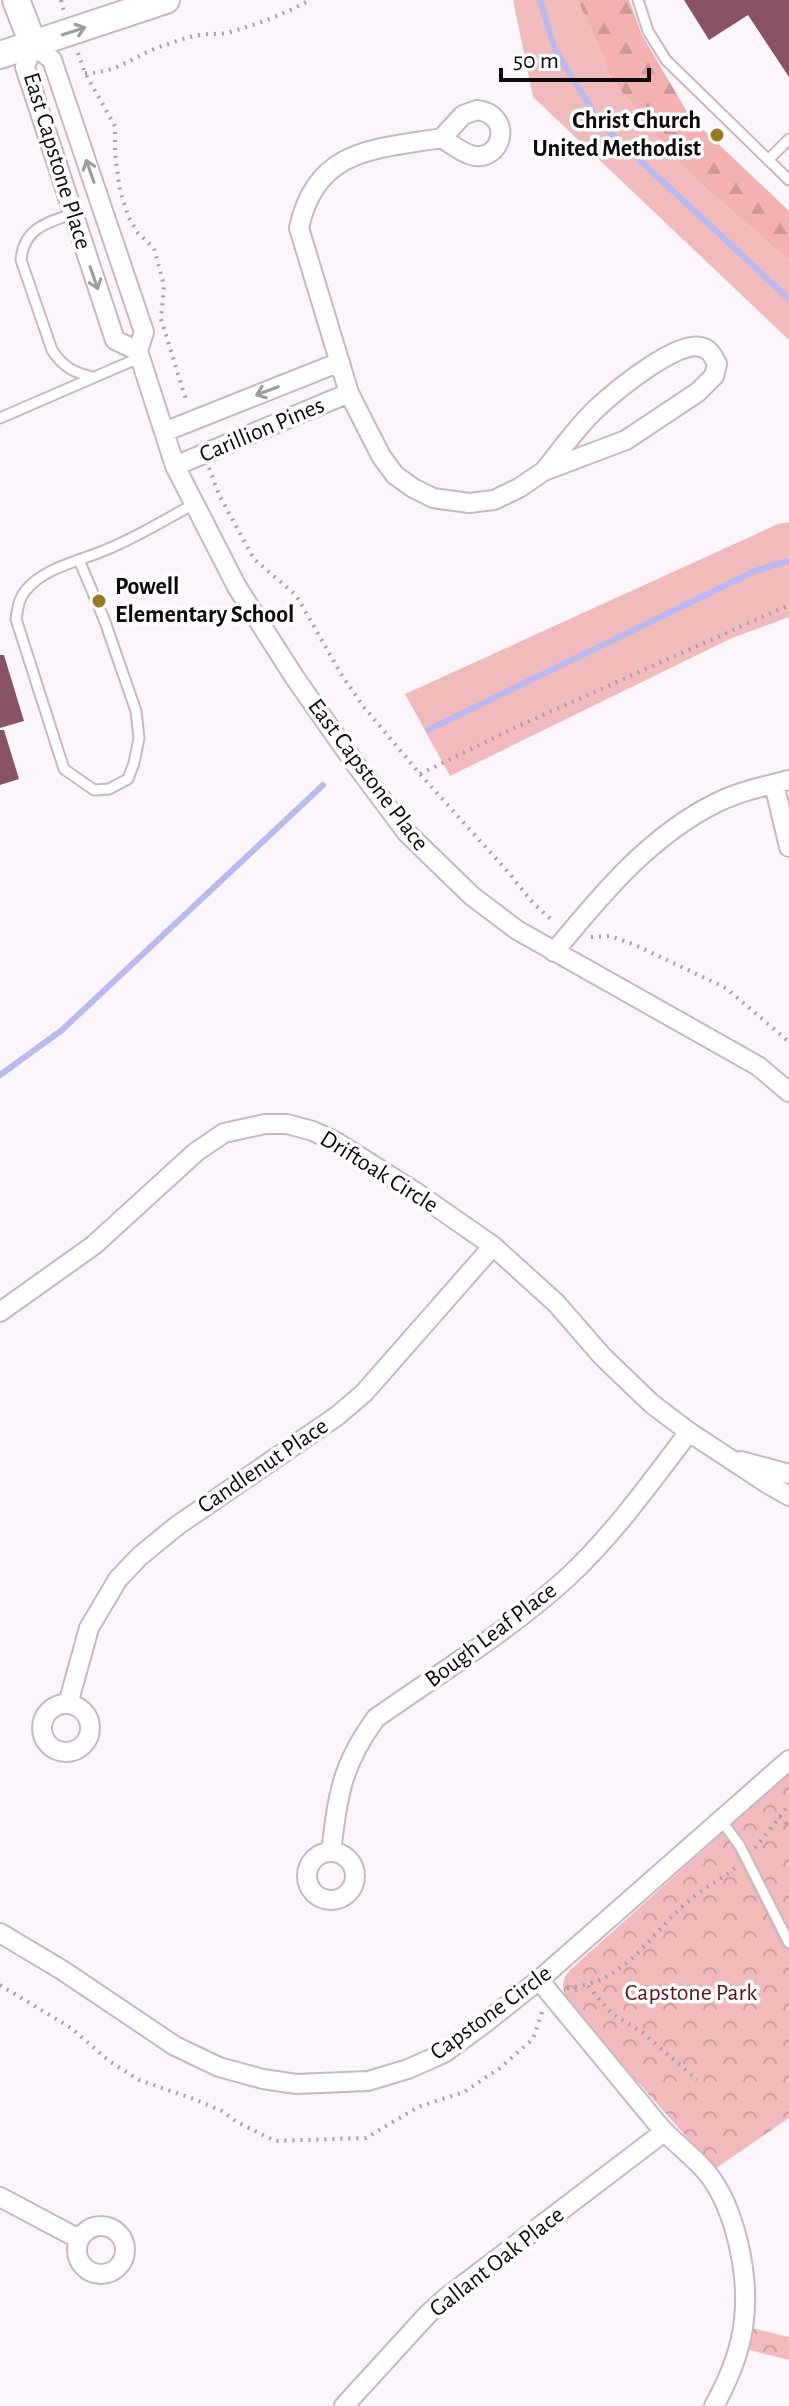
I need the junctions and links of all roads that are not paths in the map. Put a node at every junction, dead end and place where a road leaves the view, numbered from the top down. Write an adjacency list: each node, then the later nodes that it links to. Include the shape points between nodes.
1 (15, 0): 4 (main road); 5 (main road)
2 (166, 0): 5 (main road, one-way to 2)
3 (638, 0): 9 (lane, via 648,31 666,60)
4 (0, 4)
5 (33, 44): 6 (main road); 11 (street, East Capstone Place, via 25,67); 12 (street, East Capstone Place, one-way to 5, via 144,332 52,60)
6 (0, 55)
7 (442, 138): 13 (street, via 354,154 333,167 304,205 299,228)
8 (789, 139): 9 (lane)
9 (768, 160): 10 (lane)
10 (789, 180)
11 (72, 214): 12 (street, East Capstone Place, one-way to 12, via 115,340); 14 (lane, via 31,234 21,260 52,350 68,370)
12 (140, 354): 14 (lane); 17 (street, East Capstone Place)
13 (340, 362): 15 (street); 17 (street, Carillion Pines, one-way to 17)
14 (92, 377): 16 (lane)
15 (349, 393): 18 (street, Carillion Pines); 19 (street, via 395,475 433,498 494,500)
16 (0, 418)
17 (164, 432): 18 (street, East Capstone Place)
18 (175, 466): 20 (street, East Capstone Place)
19 (544, 471): 19 (street, via 626,440 698,392 714,376 717,364 710,350 683,347 624,386 595,409)
20 (194, 504): 21 (lane); 24 (street, East Capstone Place, via 237,587 295,678 407,833 472,896)
21 (79, 560): 21 (lane, via 43,574 25,590 16,619 64,769 94,790 109,789 128,779 134,763 139,738 136,711)
22 (782, 782): 23 (street); 24 (street, via 717,802 650,847 605,890)
23 (789, 847)
24 (554, 952): 25 (street, East Capstone Place, via 758,1066)
25 (789, 1092)
26 (493, 1246): 27 (street, Driftoak Circle, via 338,1143 287,1124 265,1124 224,1133 196,1152 94,1245); 28 (street, Driftoak Circle, via 556,1303 626,1382); 32 (street, Candlenut Place, via 364,1393 178,1525 129,1567 89,1628)
27 (0, 1312)
28 (689, 1432): 29 (street, Driftoak Circle); 35 (street, Bough Leaf Place, via 570,1574 539,1602 376,1718 359,1741 338,1793)
29 (730, 1458): 30 (street, Driftoak Circle); 31 (street, Driftoak Circle)
30 (789, 1474)
31 (789, 1496)
32 (68, 1704)
33 (789, 1760): 34 (street, Capstone Circle)
34 (721, 1820): 37 (lane, via 740,1846); 38 (street, Capstone Circle)
35 (331, 1852)
36 (0, 1933): 38 (street, Capstone Circle, via 175,2046 219,2067 296,2084 368,2081 408,2069 444,2053)
37 (789, 1943)
38 (539, 1980): 39 (street)
39 (664, 2132): 42 (street, Gallant Oak Place, via 447,2297); 43 (street, via 708,2174 724,2201 739,2246 745,2317 734,2365)
40 (0, 2197): 41 (street)
41 (79, 2239)
42 (344, 2406)
43 (714, 2406)

